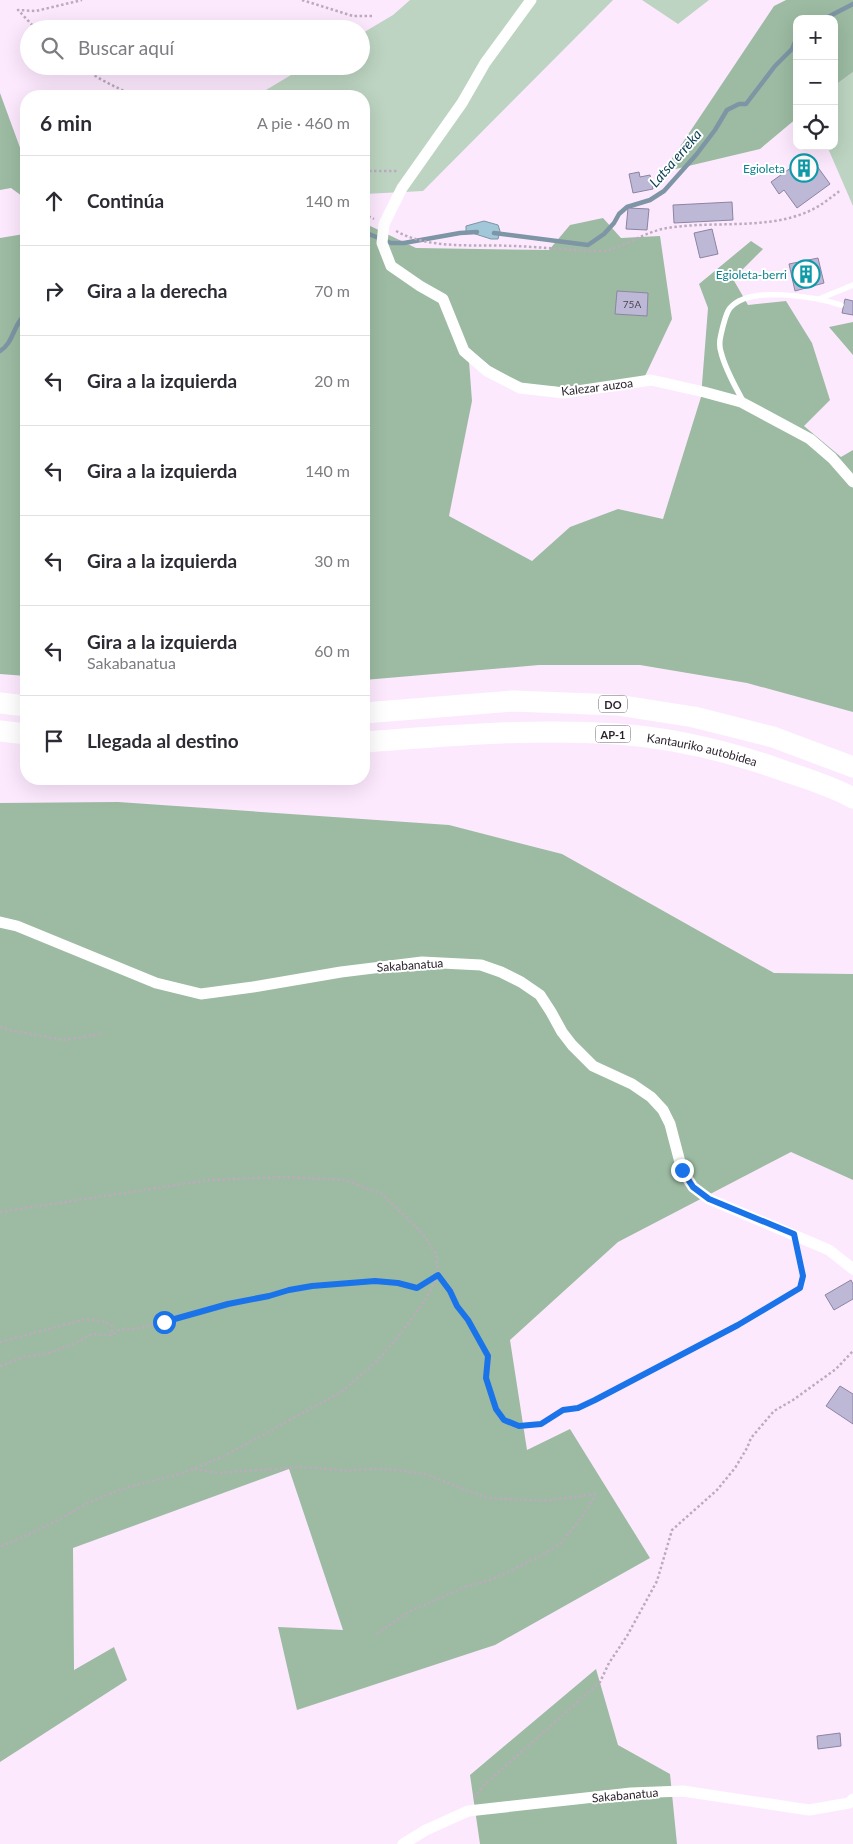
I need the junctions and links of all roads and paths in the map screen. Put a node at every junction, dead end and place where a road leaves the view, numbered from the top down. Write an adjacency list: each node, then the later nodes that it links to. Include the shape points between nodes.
1 (82, 0): 5 (path, via 36,11 18,10)
2 (302, 0): 4 (path, via 353,16)
3 (531, 0): 9 (street)
4 (372, 16)
5 (27, 20)
6 (95, 75): 7 (path)
7 (123, 90)
8 (370, 171): 9 (path)
9 (413, 172): 12 (street)
10 (841, 190): 12 (path, via 817,207 784,220 662,229 605,251 445,245 408,238)
11 (370, 218): 12 (path)
12 (384, 227): 16 (street, Kalezar auzoa, via 382,243 391,266 444,299 464,351 487,371 520,388 564,393 651,380)
13 (853, 285): 14 (lane)
14 (819, 299): 15 (lane); 16 (lane, via 771,295 739,301 730,308 725,318 720,352)
15 (841, 305)
16 (746, 405): 17 (street, Kalezar auzoa, via 810,439)
17 (853, 482)
18 (0, 703): 19 (highway)
19 (20, 705)
20 (370, 713): 24 (highway, DO, via 513,701 617,705 694,717 773,737)
21 (0, 731): 22 (highway)
22 (20, 733)
23 (370, 742): 25 (highway, Kantauriko autobidea / AP-1, via 516,732 617,734 687,743 763,763)
24 (853, 767)
25 (853, 798)
26 (0, 922): 30 (street, Sakabanatua, via 156,983 201,994 422,962 481,965 501,972 540,995 562,1032 593,1066 632,1084 651,1097 670,1124 682,1170 693,1187 709,1199)
27 (0, 1027): 28 (path, via 63,1040)
28 (102, 1034)
29 (0, 1212): 32 (path, via 209,1180 344,1180 382,1194 422,1233 436,1254)
30 (794, 1234): 31 (street, Sakabanatua, via 829,1250); 32 (path, via 803,1276 800,1288 738,1325 595,1400 578,1408 563,1410 541,1424 519,1426 504,1420 496,1409 486,1378 488,1356)
31 (853, 1269)
32 (438, 1275): 33 (path, via 417,1288 375,1281 289,1290); 37 (path, via 426,1299 402,1332 377,1361 341,1392 224,1456)
33 (112, 1334): 34 (path, via 112,1326 106,1322 86,1319); 36 (path, via 92,1334 72,1345)
34 (0, 1342)
35 (853, 1351): 41 (path, via 836,1369 774,1411 751,1438 748,1448 717,1490 672,1530 657,1581 600,1682 484,1786)
36 (0, 1366)
37 (193, 1469): 38 (path, via 92,1501); 39 (path, via 218,1473 301,1467 351,1471 387,1469 425,1474 487,1498 544,1501 594,1494 587,1510 562,1542 546,1553 493,1579 410,1611)
38 (0, 1547)
39 (375, 1635)
40 (853, 1799): 41 (street, Sakabanatua, via 849,1803 809,1810 683,1791 631,1793)
41 (463, 1813): 42 (street, Sakabanatua)
42 (403, 1844)

